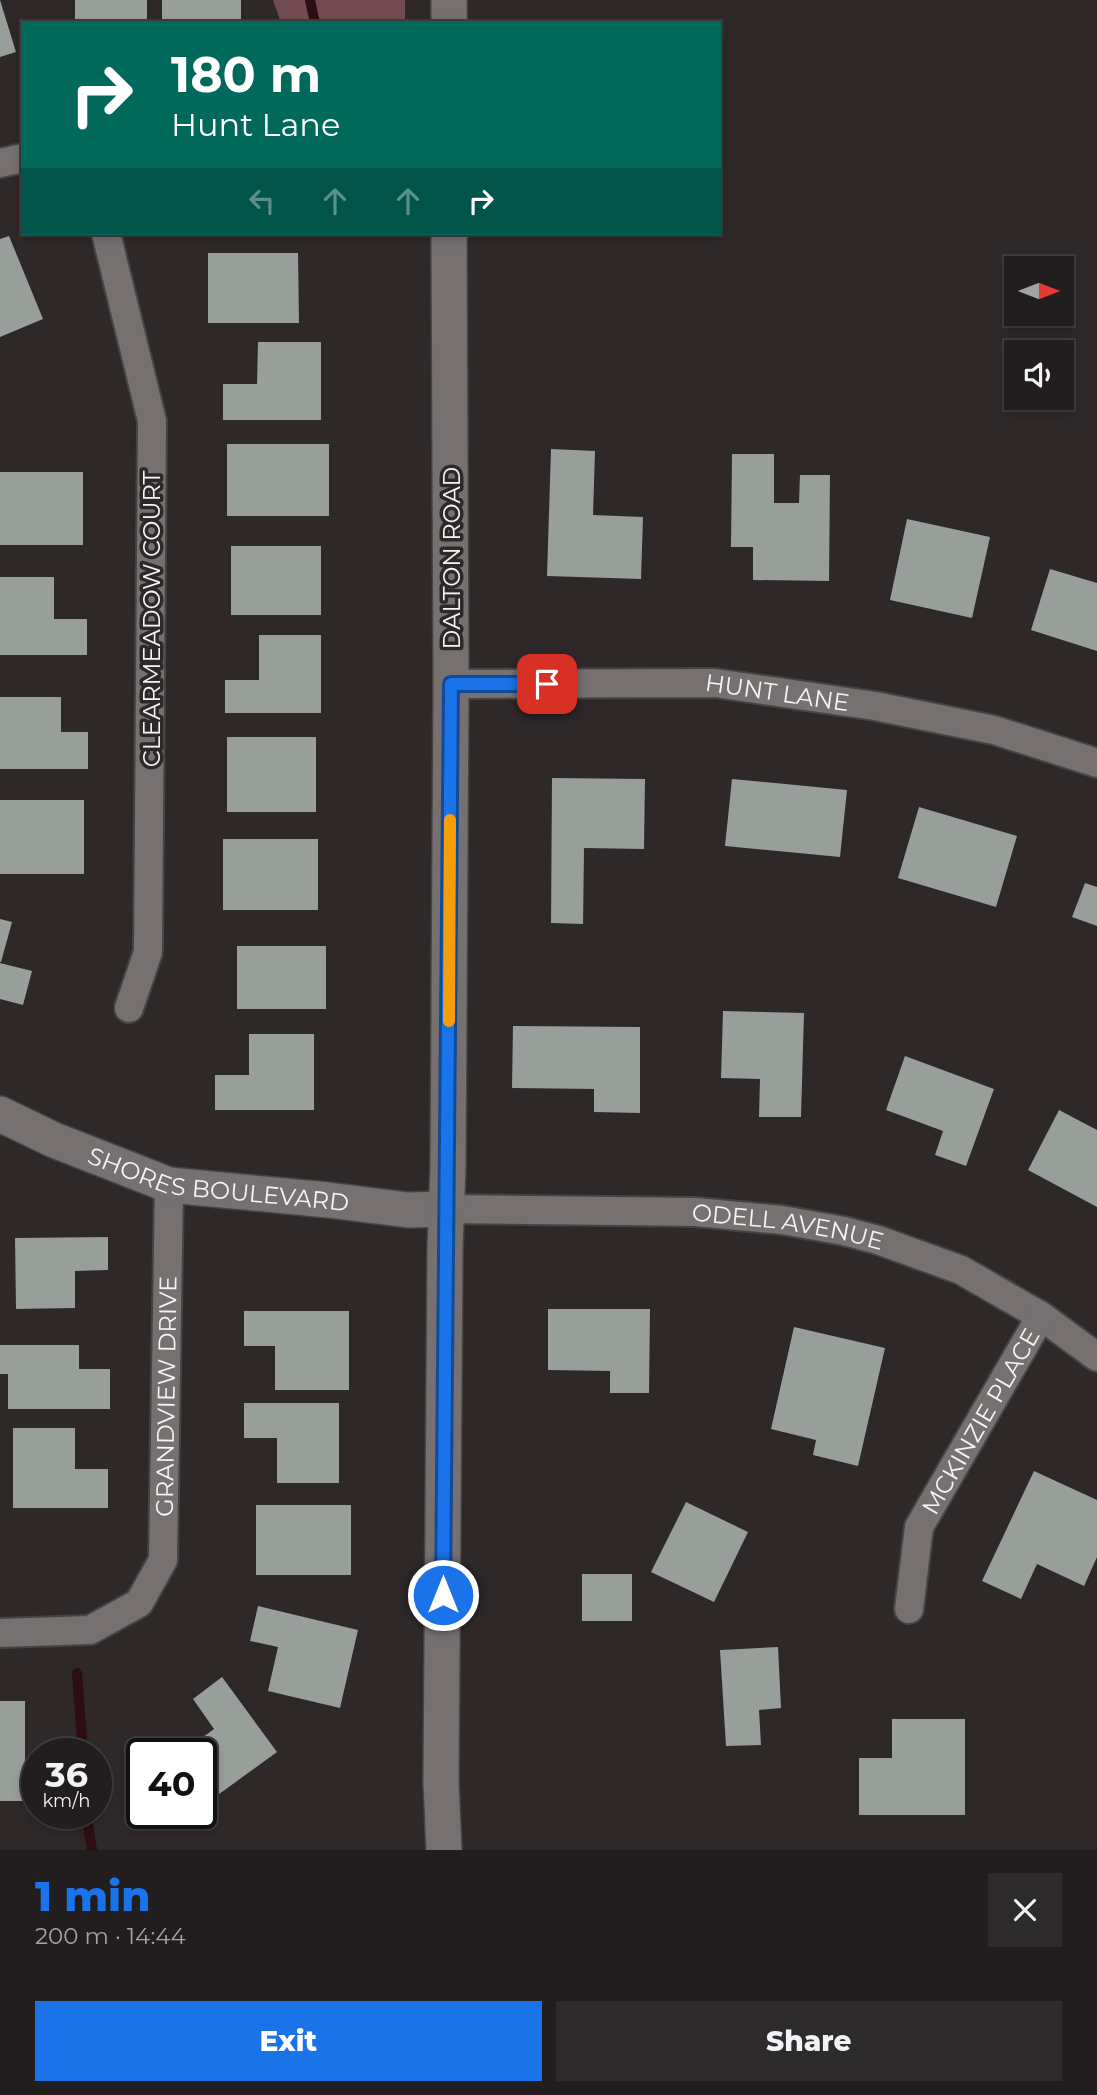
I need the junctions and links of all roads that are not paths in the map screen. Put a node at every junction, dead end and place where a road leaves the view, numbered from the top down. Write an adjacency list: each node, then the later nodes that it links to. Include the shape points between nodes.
1 (449, 0): 2 (street)
2 (449, 21)
3 (21, 158): 4 (street)
4 (0, 163)
5 (106, 235): 9 (street, CLEARMEADOW COURT, via 152,421 148,953)
6 (449, 235): 7 (street, DALTON ROAD)
7 (451, 684): 8 (street, HUNT LANE, via 715,683 875,706 994,730); 12 (street, DALTON ROAD)
8 (1097, 763)
9 (129, 1008)
10 (0, 1114): 11 (street, SHORES BOULEVARD)
11 (169, 1185): 12 (street, SHORES BOULEVARD, via 408,1210); 16 (street, GRANDVIEW DRIVE, via 163,1560 139,1603 90,1630)
12 (446, 1209): 13 (street, ODELL AVENUE, via 696,1212 782,1220 878,1240 961,1270); 17 (street, DALTON ROAD)
13 (1041, 1316): 14 (street, ODELL AVENUE); 15 (street, MCKINZIE PLACE, via 919,1527)
14 (1097, 1357)
15 (909, 1609)
16 (0, 1633)
17 (444, 1850)

